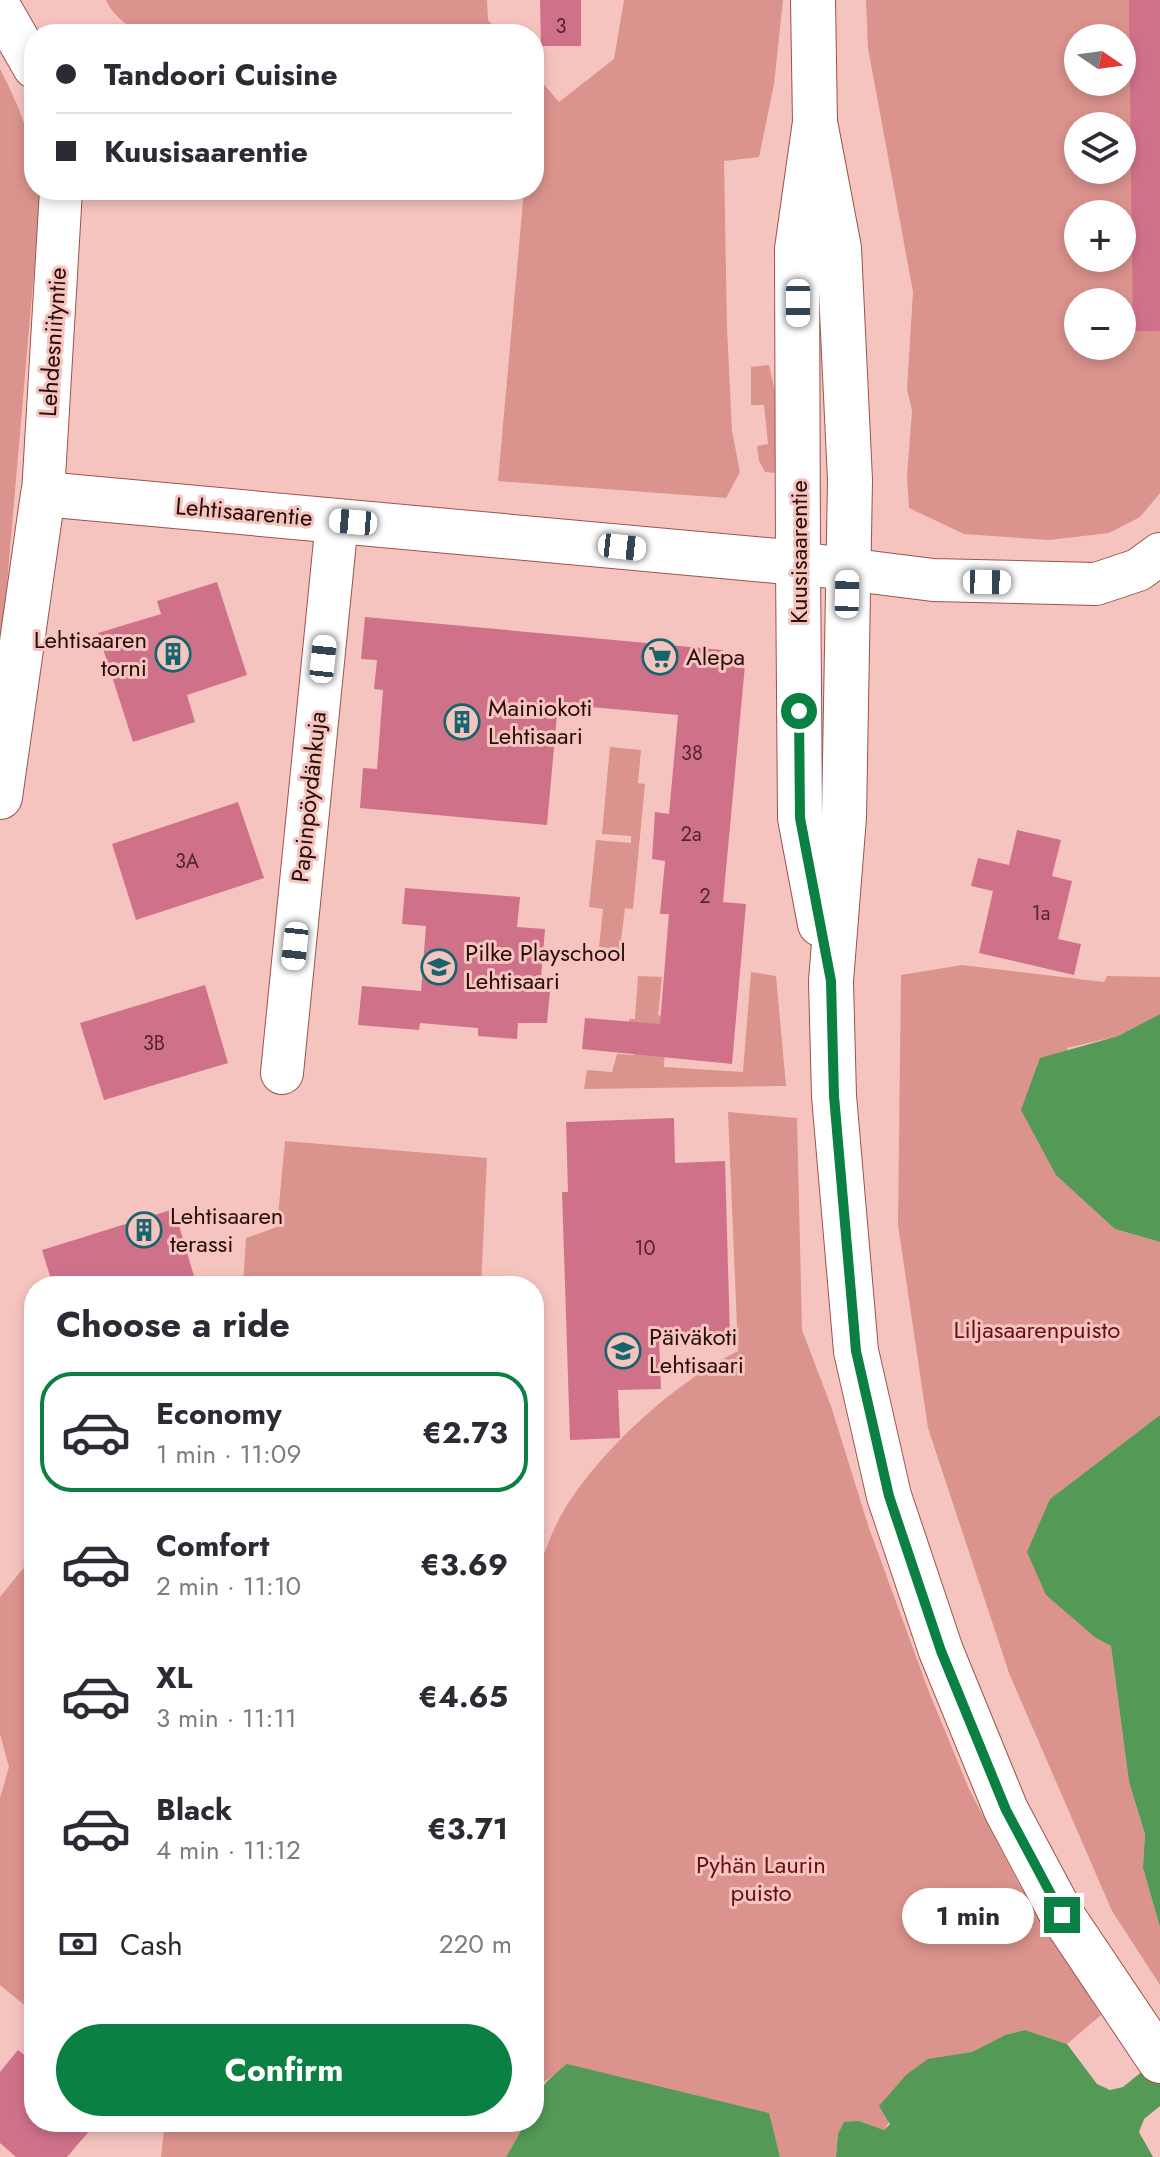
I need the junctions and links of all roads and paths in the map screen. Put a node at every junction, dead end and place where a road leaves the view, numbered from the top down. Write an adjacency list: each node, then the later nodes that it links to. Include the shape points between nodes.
1 (813, 0): 4 (main road, Kuusisaarentie)
2 (15, 9): 3 (street)
3 (24, 36)
4 (815, 122): 9 (main road, Kuusisaarentie, via 797,249); 10 (main road, Kuusisaarentie, via 839,248 850,480)
5 (60, 200): 6 (street, Lehdesniityntie)
6 (43, 494): 7 (main road, Lehtisaarentie); 11 (main road)
7 (337, 521): 9 (main road, Lehtisaarentie); 13 (street, Papinpöydänkuja)
8 (1160, 554): 10 (street, via 1138,570 1096,584 933,580)
9 (798, 563): 10 (street); 12 (main road, Kuusisaarentie, via 800,818)
10 (848, 569): 12 (main road, Kuusisaarentie, via 844,817)
11 (0, 797)
12 (831, 981): 14 (main road, Kuusisaarentie, via 834,1096 856,1351 889,1496 941,1651 1006,1810 1062,1915)
13 (282, 1073)
14 (1154, 2054)

